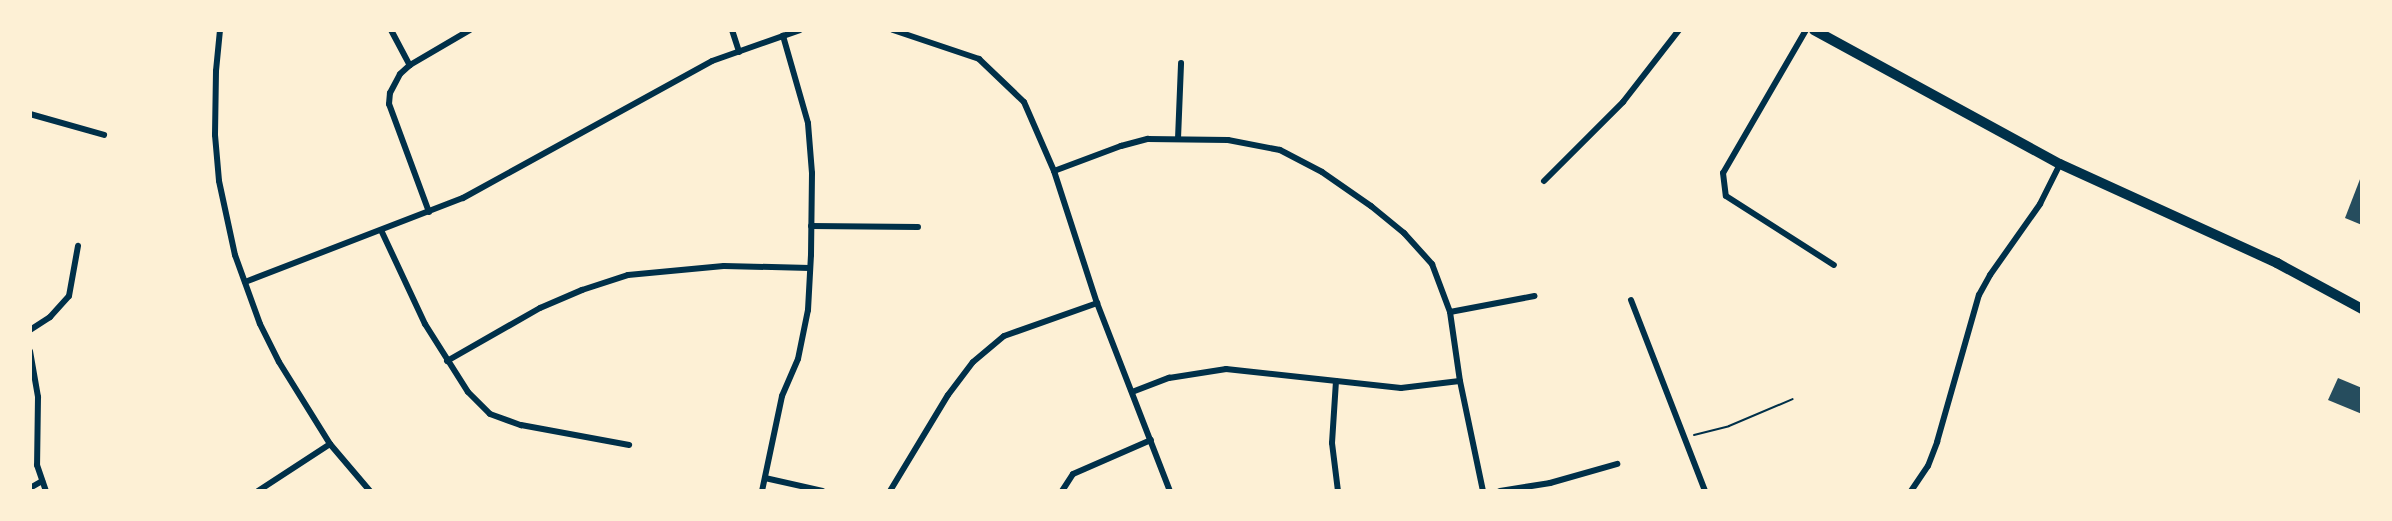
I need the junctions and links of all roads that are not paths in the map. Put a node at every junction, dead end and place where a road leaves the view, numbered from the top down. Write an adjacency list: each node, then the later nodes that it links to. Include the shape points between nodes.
1 (220, 30): 27 (street, via 214,135 227,226)
2 (392, 30): 13 (street)
3 (471, 30): 13 (street)
4 (732, 30): 11 (street)
5 (800, 30): 10 (street)
6 (893, 30): 18 (street, via 979,59 1024,102)
7 (1679, 30): 19 (street, via 1623,102)
8 (1806, 30): 25 (street, via 1723,173 1726,196)
9 (1814, 30): 17 (main road)
10 (783, 36): 11 (street); 21 (street, via 808,123)
11 (739, 52): 20 (street, via 691,72 463,198)
12 (1182, 63): 16 (street)
13 (410, 65): 20 (street, via 393,84 389,104)
14 (30, 114): 15 (street)
15 (104, 135)
16 (1178, 139): 18 (street, via 1148,139); 32 (street, via 1228,140 1280,150 1322,172 1404,233 1432,264)
17 (2060, 164): 31 (main road, via 2277,262); 60 (street, via 2035,212 1979,295 1937,442 1928,466)
18 (1054, 171): 30 (street)
19 (1544, 180)
20 (429, 212): 23 (street)
21 (811, 226): 22 (street); 26 (street)
22 (918, 227)
23 (381, 230): 27 (street); 35 (street, via 400,276)
24 (78, 246): 33 (street, via 69,296 50,317)
25 (1834, 265)
26 (810, 268): 35 (street, via 724,266 628,275 540,308); 45 (street, via 808,310 798,359 782,396)
27 (245, 282): 42 (street, via 279,362)
28 (1535, 296): 32 (street)
29 (1631, 300): 59 (street)
30 (1097, 303): 38 (street); 53 (street, via 1004,336 973,362 948,395)
31 (2362, 309)
32 (1450, 312): 37 (street)
33 (30, 330)
34 (30, 351): 40 (street)
35 (447, 361): 43 (street, via 468,392 490,414 521,425)
36 (1336, 381): 37 (street, via 1401,388); 38 (street, via 1226,369 1169,378); 56 (street, via 1332,443)
37 (1460, 381): 57 (street)
38 (1132, 392): 41 (street)
39 (30, 423): 40 (street)
40 (39, 423): 46 (street, via 37,465)
41 (1151, 440): 54 (street, via 1073,474); 55 (street)
42 (330, 444): 49 (street); 50 (street)
43 (629, 445)
44 (1617, 464): 58 (street, via 1550,483)
45 (765, 478): 51 (street); 52 (street)
46 (42, 481): 47 (street); 48 (street)
47 (30, 488)
48 (46, 491)
49 (258, 491)
50 (370, 491)
51 (762, 491)
52 (823, 491)
53 (890, 491)
54 (1062, 491)
55 (1170, 491)
56 (1338, 491)
57 (1483, 491)
58 (1500, 491)
59 (1705, 491)
60 (1911, 491)

